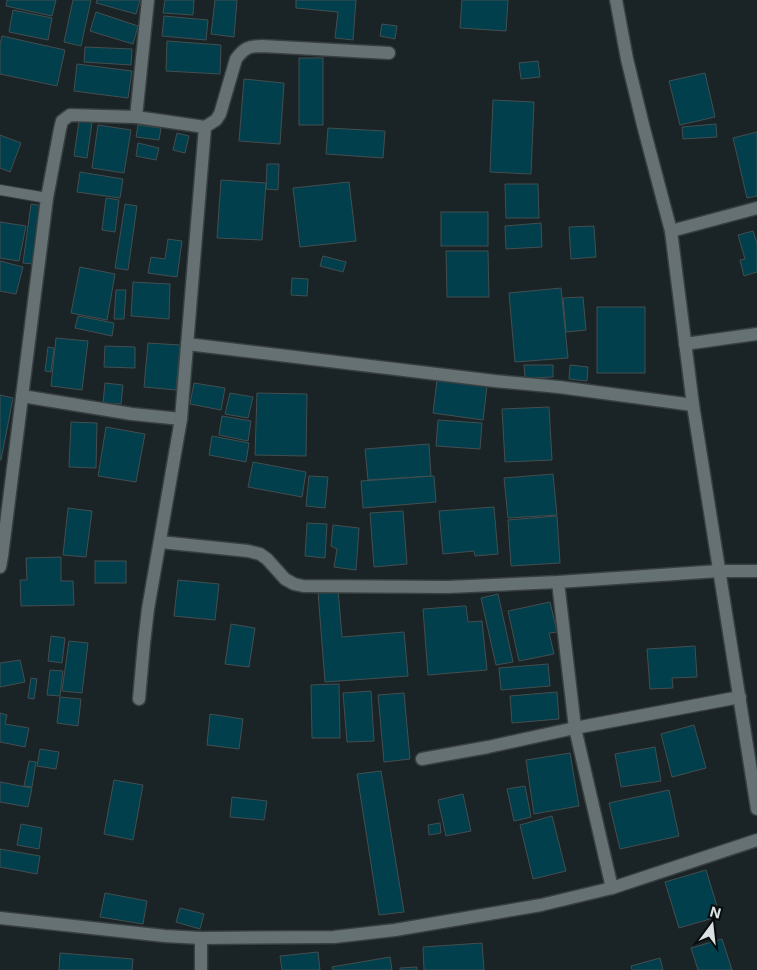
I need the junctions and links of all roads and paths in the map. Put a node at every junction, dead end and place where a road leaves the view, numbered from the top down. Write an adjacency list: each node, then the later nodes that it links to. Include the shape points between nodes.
1 (148, 0): 4 (street)
2 (616, 0): 9 (street, via 627,60)
3 (389, 53): 5 (street, via 250,46 236,59 220,114)
4 (136, 117): 5 (street); 7 (street, via 70,115 62,121)
5 (205, 126): 11 (street)
6 (0, 190): 7 (lane)
7 (47, 198): 13 (street)
8 (757, 208): 9 (street)
9 (671, 231): 12 (street)
10 (757, 334): 12 (street)
11 (187, 344): 14 (street); 15 (street)
12 (686, 344): 14 (street)
13 (22, 396): 15 (street); 17 (street)
14 (693, 405): 19 (street)
15 (181, 419): 16 (street)
16 (160, 542): 20 (street, via 260,554 285,579 303,586 448,587); 22 (street, via 144,642)
17 (0, 567)
18 (757, 570): 19 (street)
19 (719, 571): 20 (street); 21 (street)
20 (558, 582): 23 (street)
21 (740, 697): 23 (street); 25 (street)
22 (139, 700)
23 (575, 728): 24 (street); 27 (street)
24 (422, 759)
25 (757, 809)
26 (757, 840): 27 (street)
27 (612, 888): 29 (street, via 541,905 395,930 334,937)
28 (0, 918): 29 (street)
29 (201, 938): 30 (street)
30 (201, 970)

